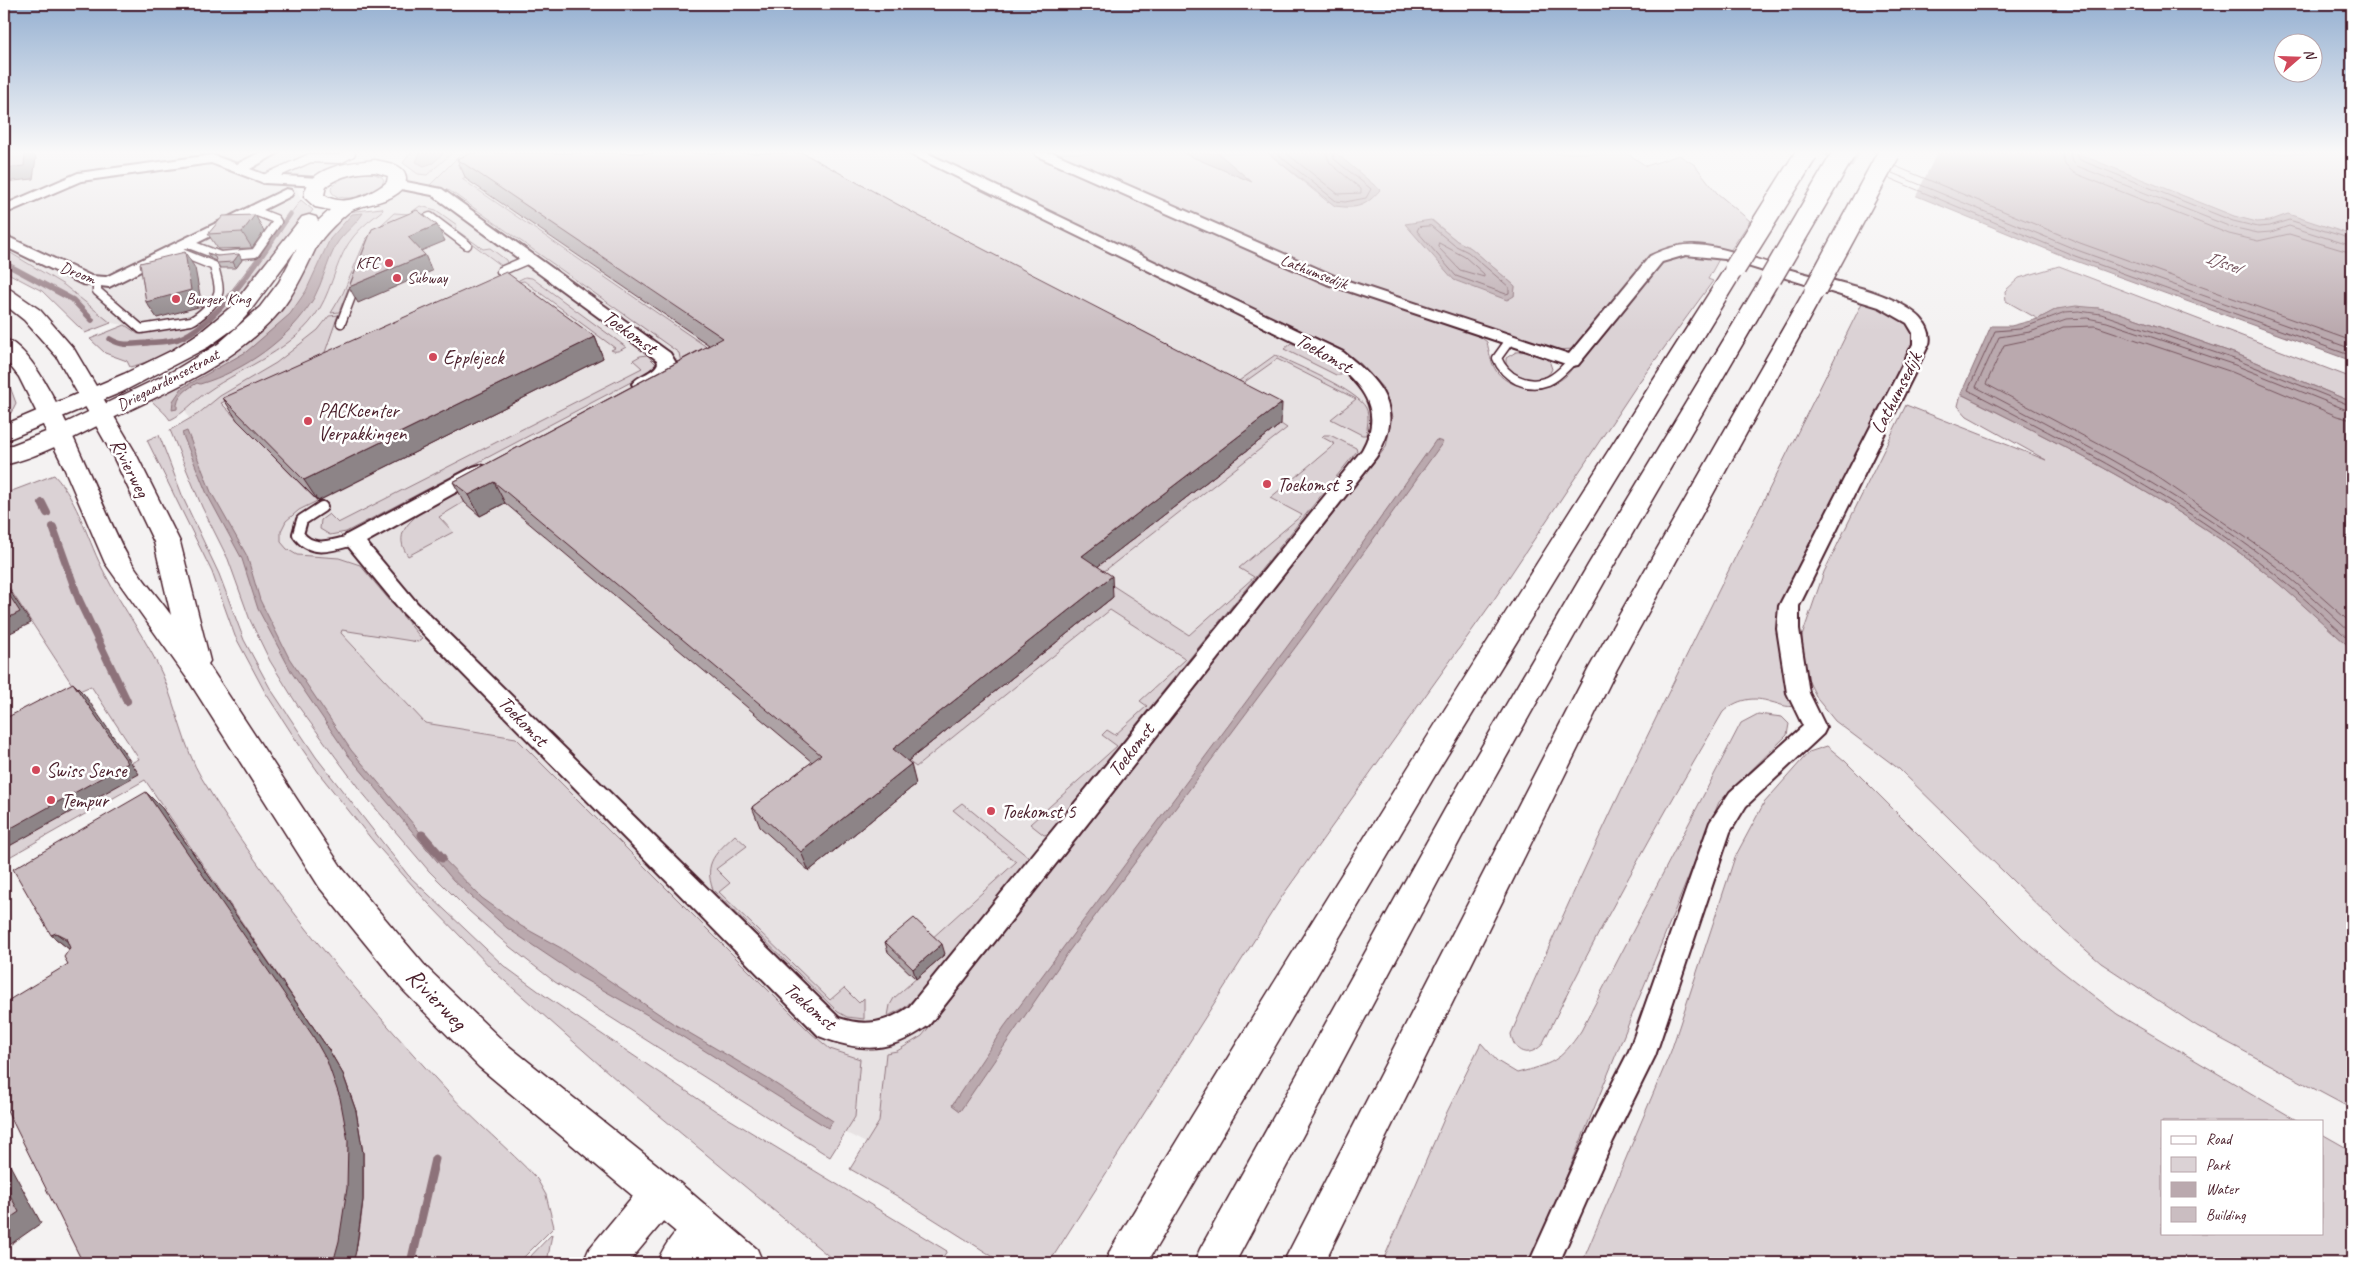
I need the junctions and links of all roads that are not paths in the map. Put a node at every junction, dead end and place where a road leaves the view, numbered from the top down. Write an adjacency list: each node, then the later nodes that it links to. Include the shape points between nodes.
1 (248, 212): 13 (street, Droom)
2 (257, 212): 13 (lane, via 277,222 255,253 220,256)
3 (331, 212): 24 (main road, Driegaardensestraat, via 268,312 245,334 183,375)
4 (462, 212): 14 (street, Toekomst)
5 (1037, 212): 30 (street, Toekomst, via 1337,356 1374,391 1380,426 1376,443 1363,460 919,1016 908,1025 865,1037 847,1035 829,1027 410,608)
6 (1175, 212): 20 (street, Lathumsedijk, via 1333,281)
7 (1770, 212): 37 (main road, bridge, via 1406,793)
8 (1809, 212): 38 (main road, bridge, via 1456,818)
9 (1857, 212): 39 (main road, bridge, via 1602,668)
10 (406, 227): 12 (lane, via 430,217)
11 (4, 240): 17 (street, Droom)
12 (467, 245)
13 (180, 247): 17 (street, Droom, via 109,282); 17 (lane, via 214,266 218,298 198,318 140,329 97,290)
14 (529, 259): 15 (lane); 23 (street, Toekomst, via 664,357 667,363 662,373)
15 (501, 271)
16 (359, 277): 19 (lane)
17 (97, 283)
18 (4, 294): 24 (main road, Rivierweg, via 32,316 66,354)
19 (341, 323)
20 (1510, 340): 22 (street, Lathumsedijk); 22 (lane, Lathumsedijk, via 1498,358 1499,367 1518,381 1548,381)
21 (4, 346): 25 (main road, Rivierweg, via 23,365)
22 (1572, 361): 40 (street, Lathumsedijk, via 1656,259 1684,250 1721,254 1882,303 1910,317 1923,338 1789,606 1788,629 1798,693 1815,728 1738,799 1719,829 1641,1056 1603,1131)
23 (627, 392)
24 (96, 407): 25 (main road, Driegaardensestraat); 31 (main road, Rivierweg, via 123,452 167,542)
25 (54, 425): 26 (main road); 27 (main road); 31 (main road, Rivierweg, via 118,564)
26 (4, 434)
27 (4, 457)
28 (496, 463): 30 (street)
29 (322, 507): 30 (lane, via 302,520 298,534 300,539 312,546)
30 (353, 540)
31 (199, 673): 32 (main road, Rivierweg, via 331,878 415,979 492,1055)
32 (661, 1193): 33 (main road, Rivierweg); 34 (main road)
33 (703, 1232): 35 (main road); 36 (main road, Rivierweg)
34 (603, 1263)
35 (677, 1263)
36 (743, 1263)
37 (1125, 1263)
38 (1214, 1263)
39 (1303, 1263)
40 (1544, 1263)

